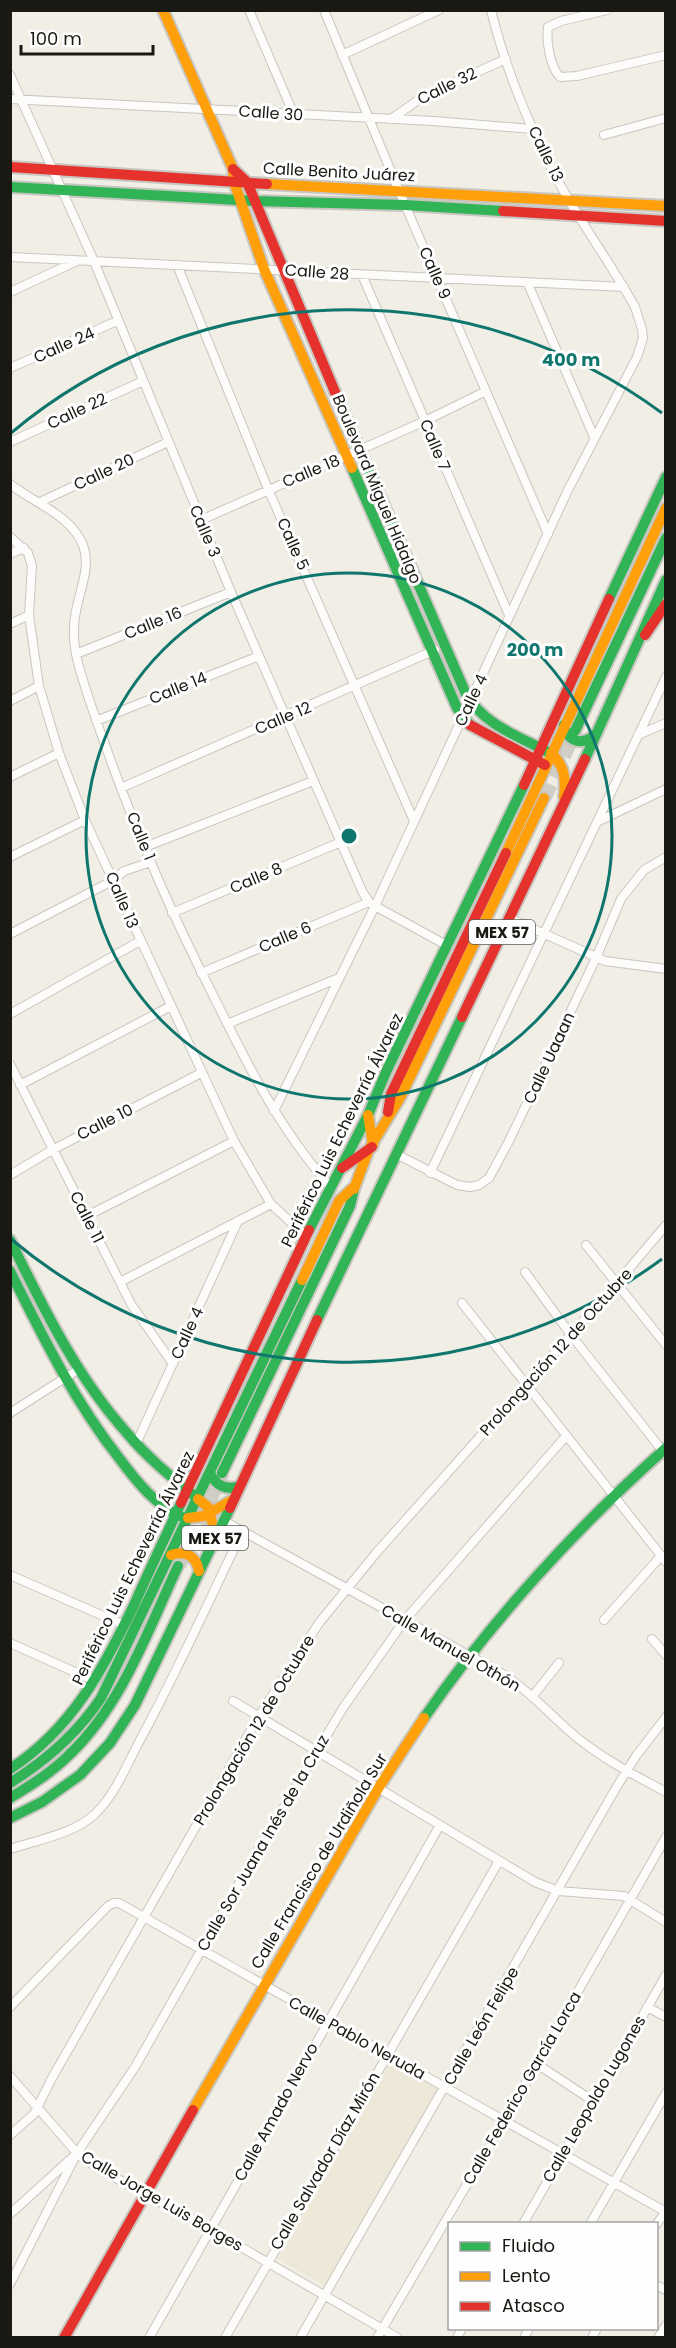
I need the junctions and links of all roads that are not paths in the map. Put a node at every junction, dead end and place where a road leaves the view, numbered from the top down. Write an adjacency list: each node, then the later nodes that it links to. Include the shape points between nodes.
1 (163, 10): 13 (main road)
2 (249, 10): 14 (street)
3 (324, 10): 7 (street, Calle 9)
4 (439, 10): 7 (street)
5 (491, 10): 9 (street, Calle 13)
6 (607, 10): 8 (street, via 548,27 547,39 560,77)
7 (342, 55): 15 (street, Calle 9)
8 (666, 55)
9 (506, 59): 17 (street, Calle 32, via 424,96); 18 (street, Calle 13)
10 (10, 75): 12 (street, Calle 3)
11 (10, 99): 12 (street, Calle 30)
12 (21, 100): 13 (street, Calle 30); 22 (street, Calle 3)
13 (206, 108): 14 (street, Calle 30); 21 (main road)
14 (294, 115): 15 (street, Calle 30)
15 (369, 118): 17 (street, Calle 30); 27 (street, Calle 9)
16 (666, 118): 19 (street)
17 (391, 119): 18 (street, Calle 30)
18 (532, 129): 30 (street, Calle 13)
19 (604, 135)
20 (10, 167): 22 (main road, Calle Benito Juárez)
21 (233, 168): 23 (main road, Boulevard Miguel Hidalgo); 24 (main road)
22 (52, 169): 23 (main road, Calle Benito Juárez); 26 (street, Calle 3)
23 (234, 182): 24 (main road, Calle Benito Juárez); 28 (main road, Boulevard Miguel Hidalgo)
24 (247, 182): 27 (main road, Calle Benito Juárez); 29 (main road, Boulevard Miguel Hidalgo)
25 (10, 187): 26 (main road, Calle Benito Juárez)
26 (62, 190): 28 (main road, Calle Benito Juárez); 36 (street, Calle 3)
27 (399, 191): 30 (main road, Calle Benito Juárez); 31 (street, Calle 9)
28 (240, 200): 29 (main road, Calle Benito Juárez); 39 (main road, Boulevard Miguel Hidalgo)
29 (255, 201): 31 (main road, Calle Benito Juárez); 40 (main road, Boulevard Miguel Hidalgo)
30 (569, 201): 32 (main road, Calle Benito Juárez); 33 (street, Calle 13)
31 (405, 205): 33 (main road, Calle Benito Juárez); 42 (street, Calle 9)
32 (666, 206)
33 (578, 214): 34 (main road, Calle Benito Juárez); 44 (street, Calle 13)
34 (666, 221)
35 (10, 256): 37 (street, Calle 28)
36 (93, 259): 37 (street, Calle 28); 38 (street, Calle 28); 46 (street, Calle 3)
37 (81, 260): 45 (street)
38 (177, 265): 39 (street, Calle 28); 58 (street, Calle 5)
39 (264, 269): 40 (street, Calle 28); 55 (main road, Boulevard Miguel Hidalgo)
40 (282, 270): 41 (street, Calle 28); 54 (main road, Boulevard Miguel Hidalgo)
41 (362, 275): 42 (street, Calle 28); 50 (street, Calle 7)
42 (438, 279): 43 (street, Calle 28); 49 (street, Calle 9)
43 (528, 284): 44 (street, Calle 28); 51 (street)
44 (624, 287): 51 (street, Calle 4, via 640,319 643,338)
45 (10, 292)
46 (117, 321): 47 (street, Calle 24); 48 (street, Calle 3)
47 (10, 368)
48 (143, 381): 52 (street, Calle 22); 53 (street, Calle 3)
49 (486, 391): 50 (street, Calle 18); 62 (street, Calle 9)
50 (425, 421): 54 (street, Calle 18); 71 (street, Calle 7)
51 (594, 437): 62 (street, Calle 4)
52 (10, 441)
53 (168, 442): 59 (street, Calle 20); 61 (street, Calle 3)
54 (359, 449): 55 (street, Calle 18); 73 (main road, Boulevard Miguel Hidalgo)
55 (347, 455): 58 (street, Calle 18); 75 (main road, Boulevard Miguel Hidalgo)
56 (666, 477): 91 (main road, Periférico Luis Echeverría Álvarez)
57 (10, 484): 59 (street, Calle 1)
58 (268, 489): 61 (street, Calle 18); 80 (street, Calle 5)
59 (40, 502): 76 (street, Calle 1, via 71,527 86,556 75,613)
60 (666, 508): 87 (main road, Periférico Luis Echeverría Álvarez)
61 (201, 520): 68 (street, Calle 3)
62 (548, 534): 71 (street, Calle 4)
63 (10, 537): 65 (street)
64 (666, 538): 88 (main road)
65 (24, 548): 66 (street); 70 (street, Calle 13, via 32,566)
66 (10, 554)
67 (666, 580): 74 (main road, MEX 57)
68 (231, 592): 76 (street, Calle 16); 77 (street, Calle 3)
69 (666, 604): 74 (main road)
70 (29, 615): 72 (street); 79 (street, Calle 13)
71 (509, 615): 82 (street, Calle 4)
72 (10, 624)
73 (444, 646): 75 (street, Calle 12); 82 (main road, Boulevard Miguel Hidalgo)
74 (635, 646): 89 (main road, MEX 57)
75 (431, 652): 80 (street, Calle 12); 84 (main road, Boulevard Miguel Hidalgo)
76 (76, 654): 85 (street, Calle 1)
77 (259, 656): 83 (street, Calle 3); 85 (street, Calle 14)
78 (666, 677): 90 (street)
79 (39, 686): 81 (street); 93 (street, Calle 13)
80 (355, 686): 83 (street, Calle 12); 104 (street, Calle 5)
81 (10, 701)
82 (471, 701): 84 (street, Calle 4); 91 (main road, Boulevard Miguel Hidalgo, via 498,725)
83 (286, 716): 97 (street, Calle 3); 98 (street, Calle 12)
84 (463, 717): 94 (main road, Boulevard Miguel Hidalgo, via 487,737); 104 (street, Calle 4)
85 (96, 721): 98 (street, Calle 1)
86 (666, 723): 90 (street)
87 (564, 725): 89 (main road, via 569,738 576,742 591,740); 91 (main road, Periférico Luis Echeverría Álvarez)
88 (575, 731)
89 (596, 734): 92 (main road, MEX 57)
90 (638, 735): 105 (street)
91 (546, 751): 94 (main road, Periférico Luis Echeverría Álvarez); 95 (main road, Boulevard Miguel Hidalgo)
92 (589, 752): 95 (main road); 102 (main road, MEX 57)
93 (59, 753): 96 (street); 103 (street, Calle 13)
94 (540, 763): 95 (main road); 100 (main road, Periférico Luis Echeverría Álvarez); 118 (main road, Periférico Luis Echeverría Álvarez)
95 (563, 766): 102 (main road)
96 (10, 777)
97 (313, 781): 106 (street, Calle 3); 107 (street)
98 (121, 788): 107 (street, Calle 1)
99 (666, 789): 105 (street)
100 (533, 791): 102 (main road, via 542,789 554,796); 131 (main road, Periférico Luis Echeverría Álvarez, via 489,892 391,1094)
101 (544, 798): 131 (main road, Periférico Luis Echeverría Álvarez / MEX 57, via 400,1098)
102 (561, 811): 114 (main road, MEX 57)
103 (85, 820): 108 (street); 111 (street, Calle 13)
104 (414, 821): 112 (street, Calle 4)
105 (597, 822): 116 (street)
106 (341, 842): 112 (street, Calle 3); 113 (street, Calle 8)
107 (145, 847): 110 (street, Calle 1)
108 (10, 857)
109 (666, 857): 119 (street, Calle Uaaan, via 644,870 628,888)
110 (151, 862): 111 (street, via 124,871); 113 (street, Calle 1)
111 (114, 880): 115 (street); 117 (street, Calle 13)
112 (372, 904): 118 (street); 121 (street, Calle 6); 122 (street, Calle 4)
113 (172, 913): 121 (street, Calle 1)
114 (509, 918): 116 (street); 135 (main road, MEX 57)
115 (10, 934)
116 (543, 934): 119 (street); 137 (street)
117 (140, 941): 123 (street, Calle 13); 124 (street)
118 (448, 946): 130 (main road, Periférico Luis Echeverría Álvarez)
119 (596, 958): 120 (street); 137 (street, Calle Uaaan, via 489,1178 470,1187)
120 (666, 969)
121 (201, 973): 125 (street, Calle 1)
122 (339, 978): 125 (street); 129 (street, Calle 4)
123 (171, 1005): 127 (street, Calle 13); 128 (street)
124 (10, 1014)
125 (227, 1024): 129 (street, Calle 1)
126 (10, 1064): 128 (street, Calle 11)
127 (201, 1073): 132 (street, Calle 13); 134 (street, Calle 10)
128 (20, 1085): 134 (street, Calle 11)
129 (274, 1111): 139 (street, Calle 1)
130 (368, 1115): 133 (main road); 136 (main road, Periférico Luis Echeverría Álvarez)
131 (387, 1115): 133 (main road, Periférico Luis Echeverría Álvarez / MEX 57)
132 (234, 1141): 141 (street, Calle 13); 142 (street)
133 (373, 1146): 136 (main road); 140 (main road, Periférico Luis Echeverría Álvarez / MEX 57)
134 (52, 1150): 138 (street, Calle 10); 142 (street, Calle 11)
135 (396, 1154): 137 (street, Calle Uaaan); 165 (main road, MEX 57)
136 (342, 1168): 139 (main road, Periférico Luis Echeverría Álvarez)
137 (430, 1173)
138 (10, 1175)
139 (330, 1186): 145 (main road, Periférico Luis Echeverría Álvarez)
140 (354, 1187): 163 (main road, Periférico Luis Echeverría Álvarez, via 339,1201); 164 (main road, Periférico Luis Echeverría Álvarez / MEX 57, via 350,1206)
141 (271, 1204): 143 (street); 145 (street, Calle 13)
142 (87, 1216): 150 (street, Calle 11)
143 (238, 1221): 150 (street); 155 (street, Calle 4)
144 (665, 1228): 151 (street, Prolongación 12 de Octubre)
145 (308, 1237): 166 (main road, Periférico Luis Echeverría Álvarez)
146 (10, 1240): 156 (main road)
147 (586, 1245): 151 (street)
148 (10, 1271): 157 (main road)
149 (525, 1272): 153 (street)
150 (120, 1282): 155 (street, Calle 11, via 143,1324)
151 (617, 1283): 153 (street, Prolongación 12 de Octubre); 154 (street)
152 (462, 1303): 158 (street)
153 (570, 1335): 158 (street, Prolongación 12 de Octubre); 162 (street)
154 (666, 1345)
155 (173, 1364): 161 (street, Calle 4)
156 (79, 1369): 157 (street); 161 (main road)
157 (65, 1378): 159 (street); 171 (main road, via 128,1471)
158 (526, 1385): 160 (street); 181 (street, Prolongación 12 de Octubre)
159 (10, 1413)
160 (566, 1436): 167 (street); 183 (street, Calle Sor Juana Inés de la Cruz)
161 (136, 1444): 166 (main road)
162 (664, 1451): 167 (main road, Calle Francisco de Urdiñola Sur)
163 (210, 1473): 165 (main road, via 222,1488); 168 (main road, Periférico Luis Echeverría Álvarez)
164 (222, 1473)
165 (240, 1486): 169 (main road, MEX 57)
166 (188, 1491): 168 (main road); 171 (main road, Periférico Luis Echeverría Álvarez)
167 (613, 1495): 177 (street); 187 (main road, Calle Francisco de Urdiñola Sur)
168 (198, 1499): 170 (main road); 172 (main road, Periférico Luis Echeverría Álvarez)
169 (234, 1499): 170 (main road); 173 (main road, MEX 57)
170 (210, 1513): 172 (main road); 175 (main road)
171 (175, 1517): 172 (main road); 184 (main road, Periférico Luis Echeverría Álvarez)
172 (189, 1518): 176 (main road, Periférico Luis Echeverría Álvarez)
173 (224, 1521): 174 (street, Calle Manuel Othón); 175 (main road, MEX 57)
174 (243, 1530): 181 (street, Calle Manuel Othón); 205 (street, via 147,1726 102,1806 77,1826)
175 (213, 1543): 179 (main road, MEX 57)
176 (171, 1555): 179 (main road, via 182,1552 192,1556); 198 (main road, Periférico Luis Echeverría Álvarez, via 92,1712 54,1754)
177 (663, 1559): 182 (street)
178 (178, 1566): 201 (main road, MEX 57, via 98,1725 54,1770)
179 (198, 1571): 202 (main road, MEX 57, via 135,1705 110,1743 65,1787)
180 (10, 1575): 184 (street)
181 (346, 1588): 183 (street, Calle Manuel Othón); 193 (street, Prolongación 12 de Octubre, via 304,1644)
182 (604, 1620)
183 (404, 1621): 187 (street, Calle Manuel Othón); 195 (street, Calle Sor Juana Inés de la Cruz)
184 (124, 1625): 190 (main road, Periférico Luis Echeverría Álvarez)
185 (652, 1640): 188 (street)
186 (10, 1643): 190 (street)
187 (469, 1655): 191 (street, Calle Manuel Othón, via 514,1681); 199 (main road, Calle Francisco de Urdiñola Sur)
188 (666, 1655)
189 (559, 1663): 191 (street)
190 (95, 1681): 196 (main road, Periférico Luis Echeverría Álvarez, via 51,1740)
191 (532, 1697): 197 (street, Calle Manuel Othón, via 577,1738)
192 (233, 1701): 193 (street)
193 (259, 1716): 195 (street); 209 (street, Prolongación 12 de Octubre)
194 (666, 1717): 197 (street, Calle León Felipe)
195 (316, 1751): 199 (street); 211 (street, Calle Sor Juana Inés de la Cruz)
196 (10, 1769)
197 (626, 1771): 200 (street, Calle Manuel Othón); 207 (street, Calle León Felipe)
198 (10, 1783)
199 (379, 1787): 203 (street); 213 (main road, Calle Francisco de Urdiñola Sur)
200 (666, 1792)
201 (10, 1798)
202 (11, 1818)
203 (440, 1825): 206 (street); 217 (street, Calle Amado Nervo)
204 (666, 1837): 208 (street, Calle Federico García Lorca)
205 (10, 1849)
206 (499, 1861): 207 (street); 218 (street, Calle Salvador Díaz Mirón)
207 (558, 1891): 208 (street, via 616,1894); 221 (street, Calle León Felipe)
208 (631, 1899): 210 (street); 219 (street, Calle Federico García Lorca)
209 (144, 1917): 211 (street, Calle Pablo Neruda); 214 (street, Calle Pablo Neruda, via 119,1903 111,1904); 224 (street, Prolongación 12 de Octubre)
210 (666, 1922)
211 (201, 1950): 213 (street, Calle Pablo Neruda); 227 (street, Calle Sor Juana Inés de la Cruz, via 135,2067)
212 (666, 1975): 215 (street, Calle Leopoldo Lugones)
213 (264, 1985): 217 (street, Calle Pablo Neruda); 230 (main road, Calle Francisco de Urdiñola Sur)
214 (10, 2007)
215 (647, 2007): 216 (street); 223 (street, Calle Leopoldo Lugones)
216 (666, 2017)
217 (327, 2020): 218 (street, Calle Pablo Neruda); 235 (street, Calle Amado Nervo)
218 (386, 2054): 221 (street, Calle Pablo Neruda); 236 (street, Calle Salvador Díaz Mirón)
219 (537, 2064): 223 (street); 225 (street, Calle Federico García Lorca)
220 (10, 2076): 224 (street, Calle Jorge Luis Borges)
221 (445, 2087): 225 (street, Calle Pablo Neruda); 238 (street, Calle León Felipe)
222 (666, 2093): 229 (street)
223 (593, 2101): 228 (street, Calle Leopoldo Lugones)
224 (39, 2107): 226 (street, Prolongación 12 de Octubre); 227 (street, Calle Jorge Luis Borges)
225 (504, 2121): 228 (street, Calle Pablo Neruda); 240 (street, Calle Federico García Lorca)
226 (10, 2135)
227 (77, 2153): 230 (street, Calle Jorge Luis Borges); 232 (street); 237 (street, Calle Sor Juana Inés de la Cruz)
228 (563, 2154): 229 (street, Calle Pablo Neruda); 233 (street, Calle Leopoldo Lugones)
229 (614, 2183): 231 (street, Calle Pablo Neruda); 234 (street)
230 (147, 2194): 235 (street, Calle Jorge Luis Borges); 241 (main road, Calle Francisco de Urdiñola Sur)
231 (665, 2212)
232 (10, 2214)
233 (524, 2222)
234 (591, 2222)
235 (210, 2229): 236 (street, Calle Jorge Luis Borges); 242 (street, Calle Amado Nervo)
236 (267, 2262): 238 (street, Calle Jorge Luis Borges); 243 (street, Calle Salvador Díaz Mirón)
237 (10, 2284)
238 (324, 2295): 240 (street, Calle Jorge Luis Borges); 244 (street, Calle León Felipe)
239 (666, 2325): 247 (street)
240 (382, 2328): 245 (street, Calle Federico García Lorca); 246 (street, Calle Jorge Luis Borges)
241 (64, 2337)
242 (148, 2337)
243 (225, 2337)
244 (300, 2337)
245 (377, 2337)
246 (398, 2337)
247 (658, 2337)

